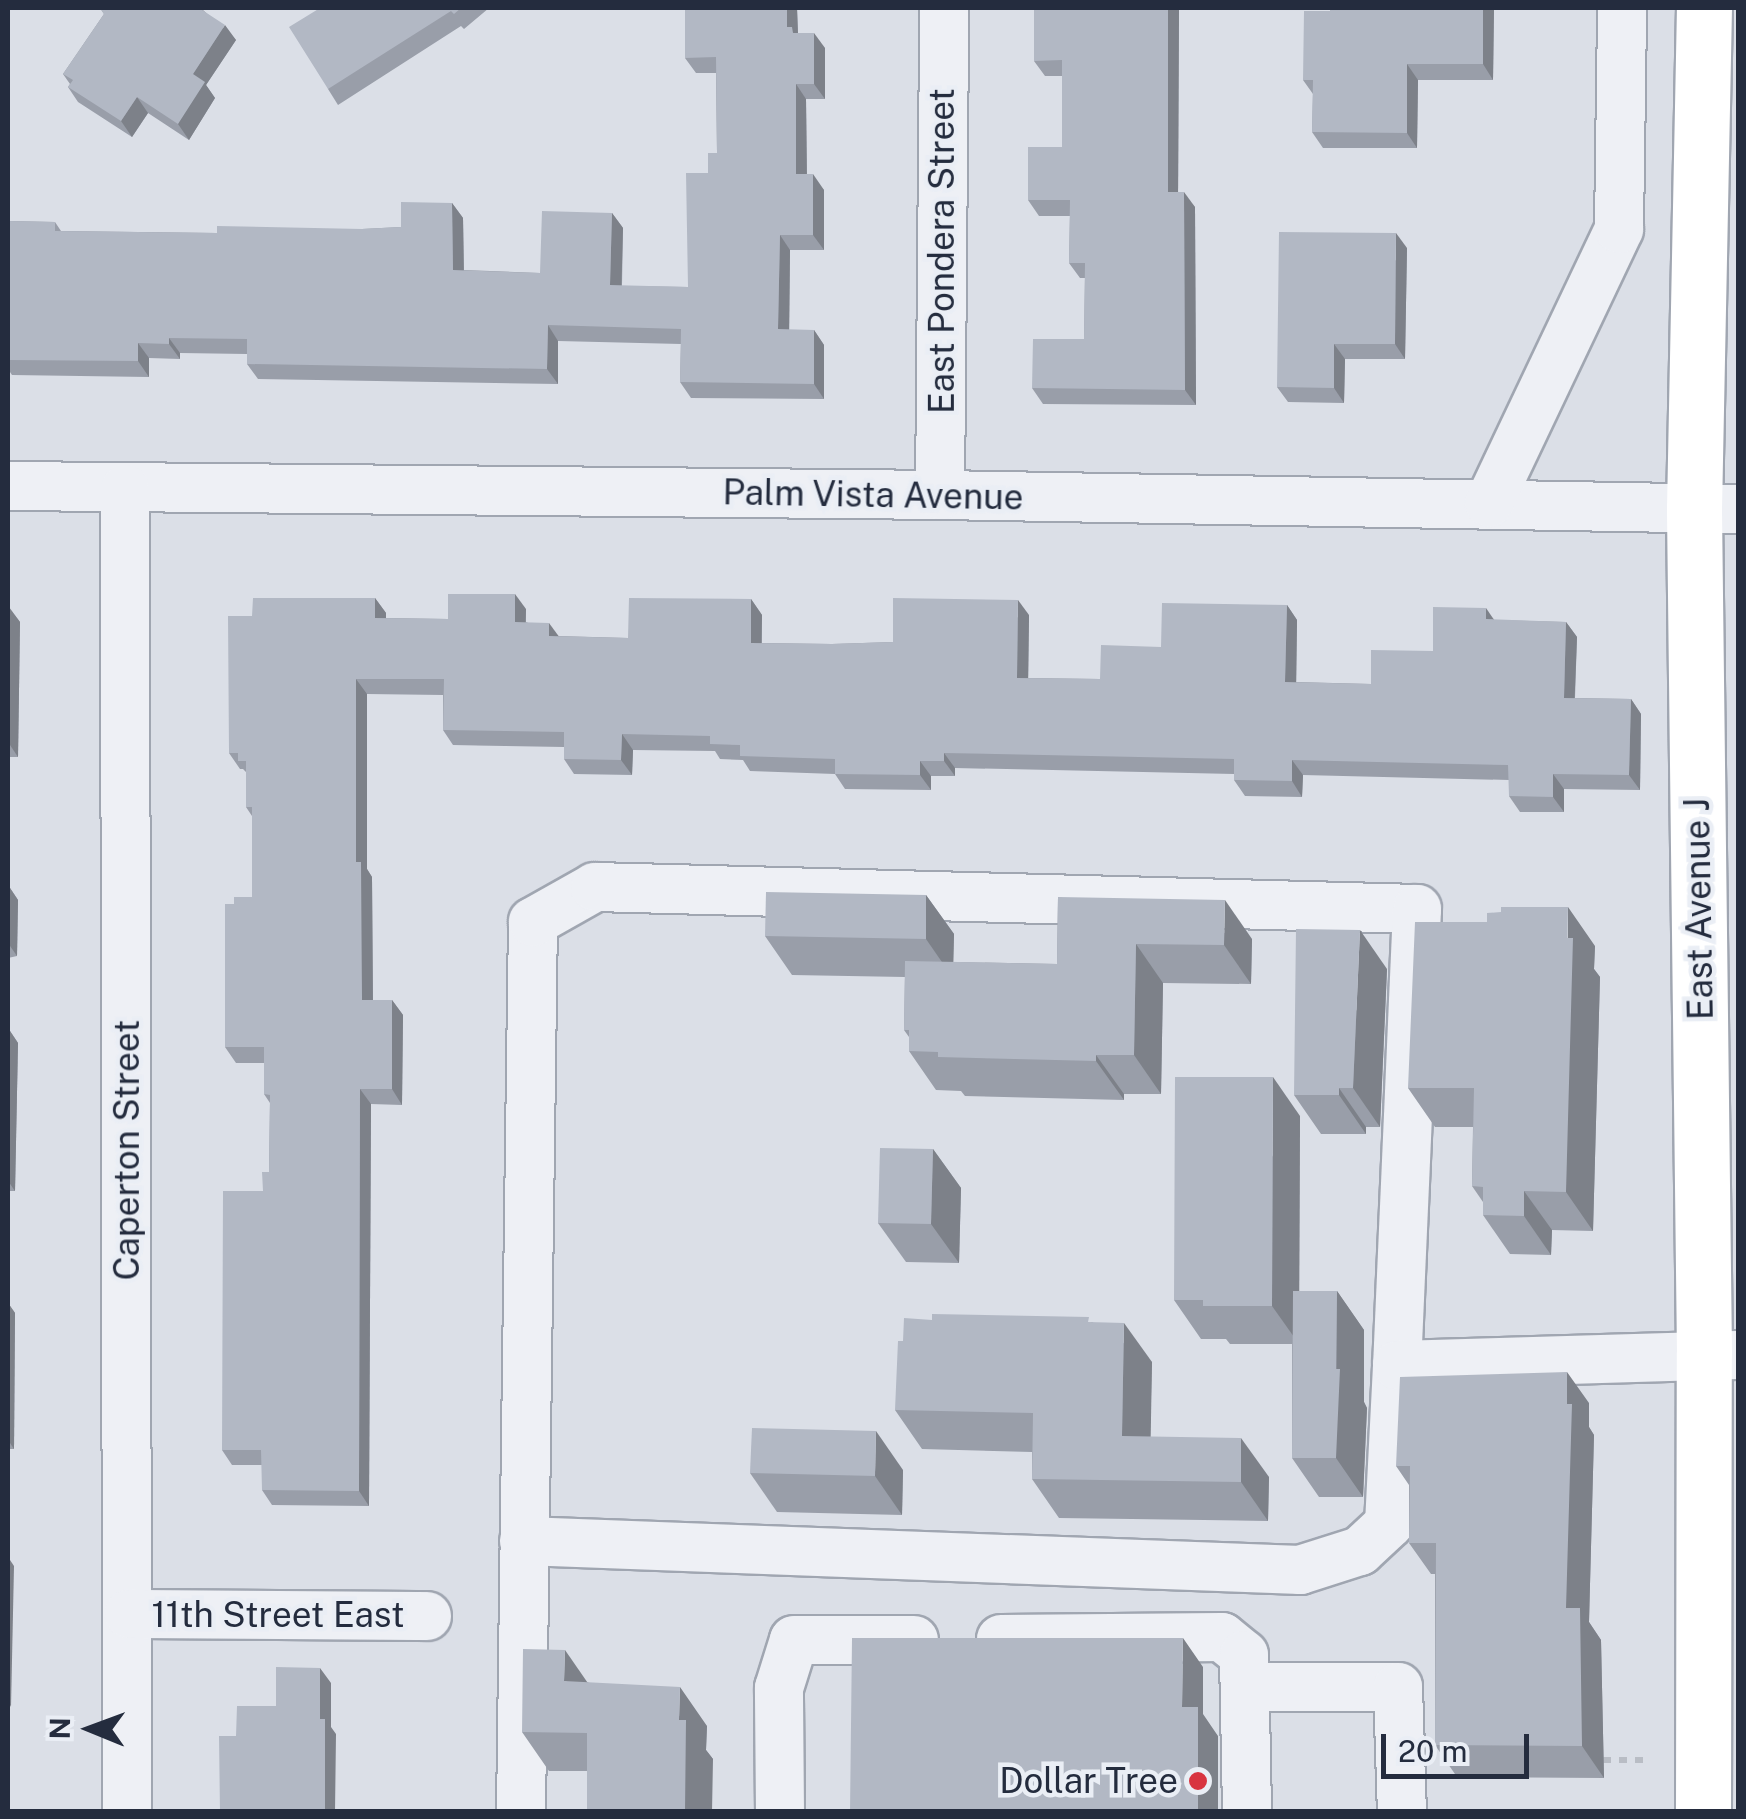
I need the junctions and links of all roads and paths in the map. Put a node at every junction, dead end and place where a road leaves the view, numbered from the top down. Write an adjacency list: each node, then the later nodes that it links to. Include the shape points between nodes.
1 (944, 8): 6 (street, East Pondera Street)
2 (1622, 8): 7 (street, via 1619,228)
3 (1704, 8): 8 (main road, East Avenue J)
4 (8, 486): 5 (street, Palm Vista Avenue)
5 (125, 489): 6 (street, Palm Vista Avenue); 12 (street, Caperton Street)
6 (940, 495): 7 (street, Palm Vista Avenue)
7 (1489, 503): 8 (street, Palm Vista Avenue)
8 (1716, 509): 9 (main road, East Avenue J)
9 (1721, 1354): 10 (street); 14 (main road, East Avenue J)
10 (1397, 1365): 11 (street, via 1389,1524 1360,1551 1300,1570); 11 (street, via 1417,909 595,887 534,922)
11 (524, 1541): 20 (street)
12 (129, 1614): 13 (street, 11th Street East); 19 (street, Caperton Street)
13 (427, 1616)
14 (1704, 1629): 16 (main road); 24 (main road, East Avenue J)
15 (1246, 1687): 21 (street, via 1244,1655 1222,1637 794,1640 779,1688); 22 (street); 23 (street, via 1398,1687)
16 (1738, 1692)
17 (1604, 1760): 18 (path)
18 (1650, 1760)
19 (127, 1812)
20 (521, 1812)
21 (780, 1812)
22 (1247, 1812)
23 (1402, 1812)
24 (1703, 1812)

